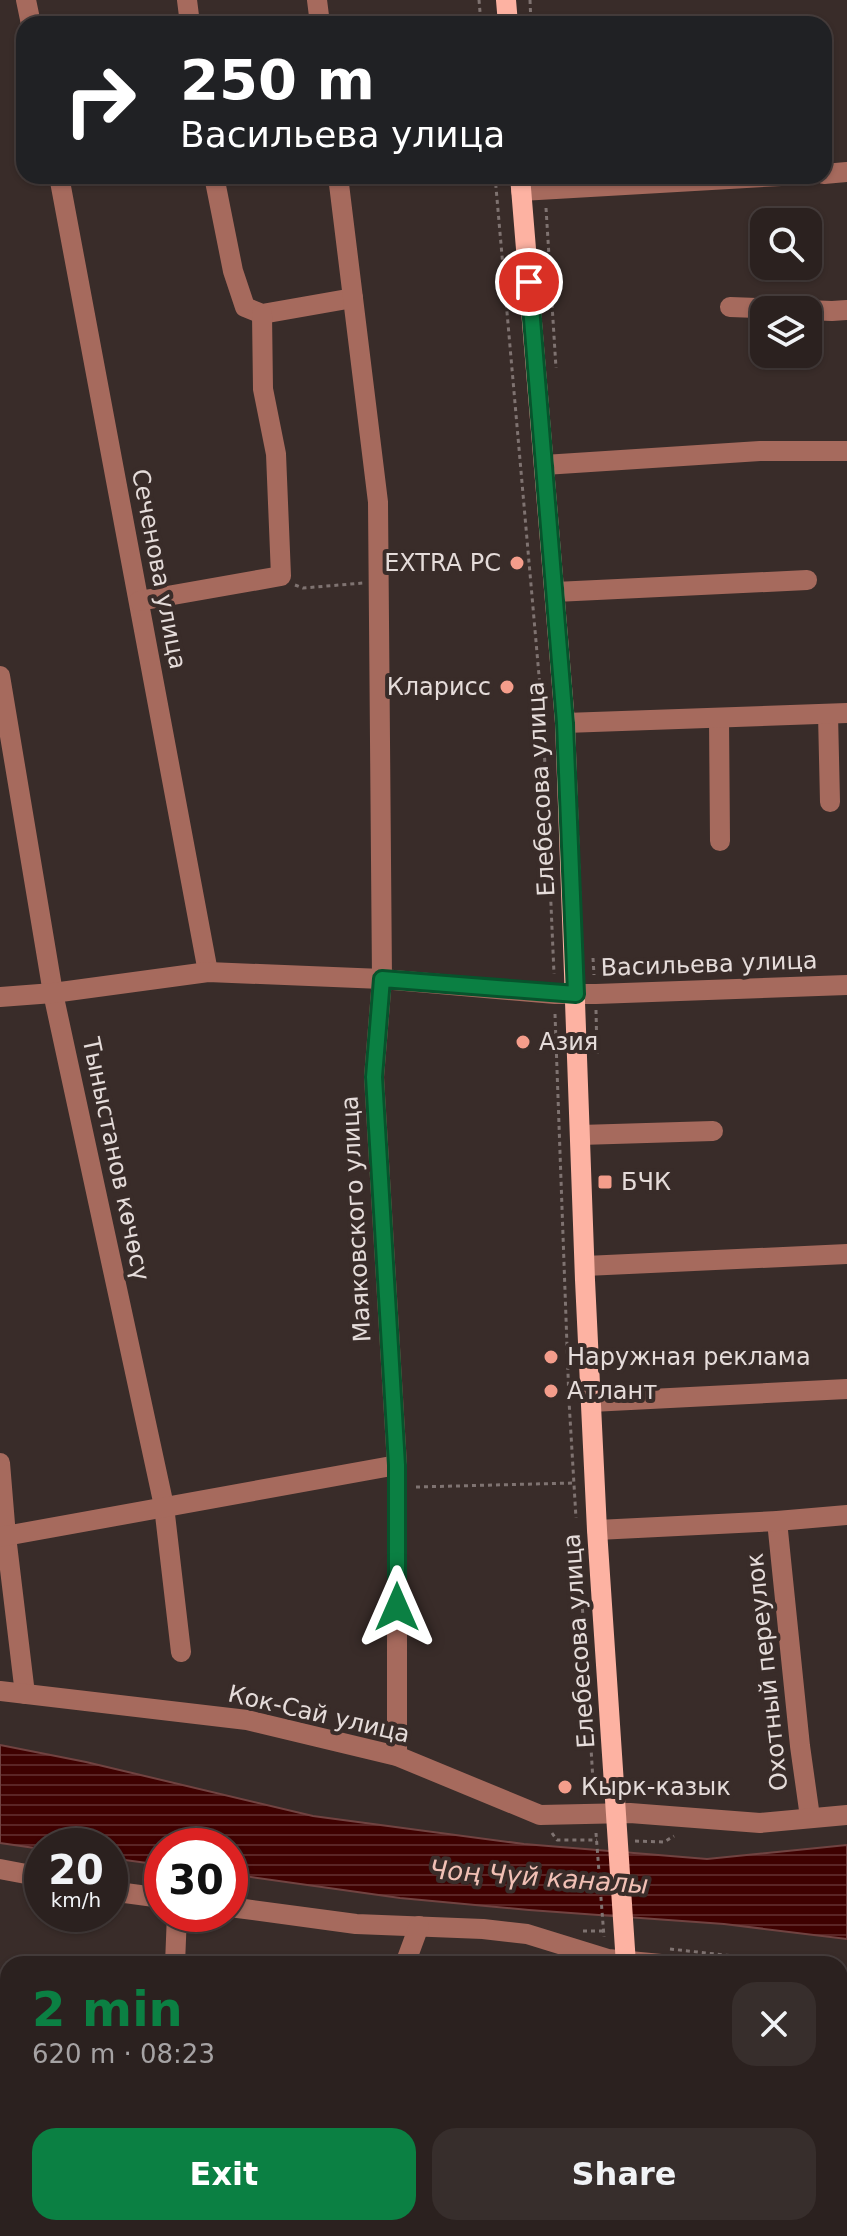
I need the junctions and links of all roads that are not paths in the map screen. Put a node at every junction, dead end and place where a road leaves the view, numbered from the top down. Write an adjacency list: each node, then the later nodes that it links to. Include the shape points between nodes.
1 (61, 184): 13 (street, Сеченова улица)
2 (216, 184): 8 (street, via 245,307)
3 (339, 184): 5 (street, Маяковского улица)
4 (520, 184): 10 (main road, Елебесова улица)
5 (353, 298): 8 (street); 21 (street, Маяковского улица, via 378,502)
6 (730, 307): 7 (street)
7 (847, 310)
8 (262, 314): 13 (street, via 263,389 276,454 281,576)
9 (847, 451): 10 (street, via 760,451)
10 (544, 465): 12 (main road, Елебесова улица)
11 (807, 580): 12 (street)
12 (555, 592): 17 (main road, Елебесова улица)
13 (139, 601): 20 (street, Сеченова улица)
14 (0, 676): 23 (street, Тыныстанов көчөсү)
15 (838, 714): 16 (street); 18 (street)
16 (719, 718): 17 (street); 19 (street)
17 (565, 723): 24 (main road, Елебесова улица)
18 (830, 802)
19 (720, 841)
20 (208, 972): 21 (street, Васильева улица); 23 (street, Васильева улица)
21 (382, 979): 24 (street, Васильева улица); 33 (street, Маяковского улица, via 374,1077)
22 (847, 985): 24 (street, Васильева улица)
23 (53, 993): 25 (street, Васильева улица); 34 (street, Тыныстанов көчөсү)
24 (576, 994): 27 (main road, Елебесова улица)
25 (0, 997)
26 (713, 1131): 27 (street)
27 (580, 1135): 29 (main road, Елебесова улица)
28 (847, 1254): 29 (street)
29 (585, 1266): 31 (main road, Елебесова улица)
30 (847, 1389): 31 (street)
31 (591, 1402): 37 (main road, Елебесова улица)
32 (0, 1463): 38 (street)
33 (397, 1465): 34 (street); 42 (street, Маяковского улица)
34 (164, 1506): 38 (street); 39 (street, Тыныстанов көчөсү)
35 (847, 1515): 36 (street)
36 (777, 1521): 37 (street); 44 (street, Охотный переулок)
37 (597, 1530): 45 (main road, Елебесова улица)
38 (3, 1536): 41 (street)
39 (181, 1652)
40 (0, 1691): 41 (street, Кок-Сай улица)
41 (25, 1694): 42 (street, Кок-Сай улица, via 247,1720)
42 (397, 1756): 45 (street, Кок-Сай улица, via 540,1815 595,1813)
43 (847, 1815): 44 (street, Кок-Сай улица)
44 (810, 1817): 45 (street, Кок-Сай улица, via 760,1823 630,1813)
45 (622, 1829): 54 (main road, Елебесова улица)
46 (0, 1869): 47 (street)
47 (24, 1874)
48 (248, 1909): 49 (street, via 356,1924)
49 (419, 1926): 52 (street); 53 (street, via 527,1934)
50 (176, 1932): 51 (street)
51 (175, 1956)
52 (408, 1956)
53 (598, 1956)
54 (626, 1956)

